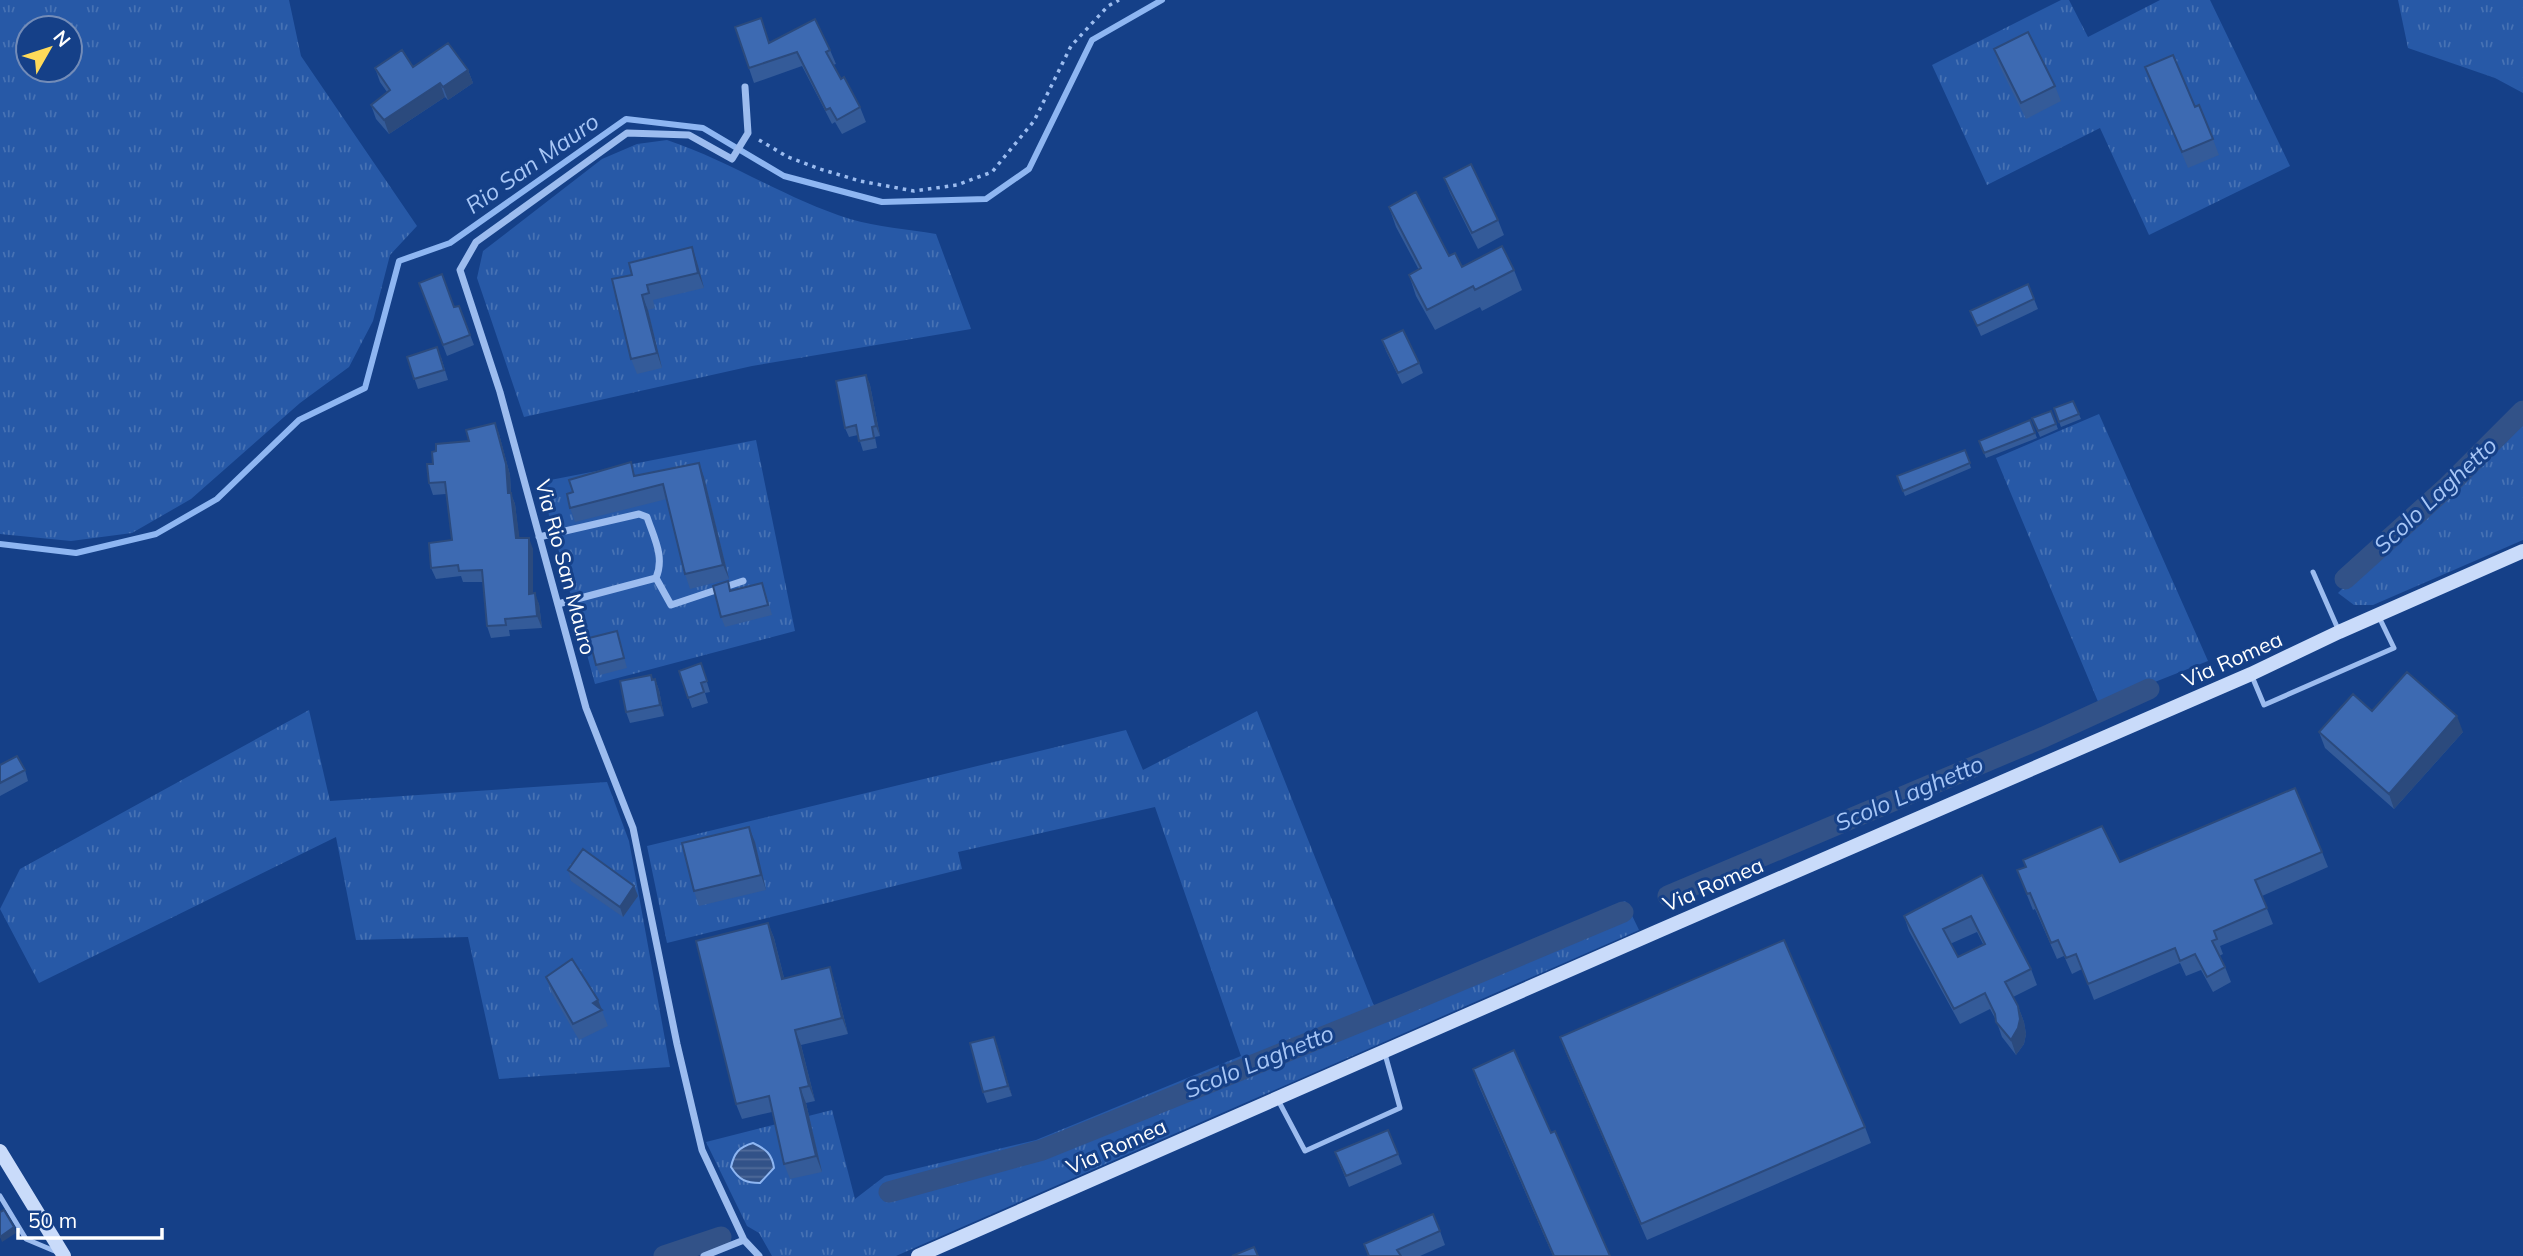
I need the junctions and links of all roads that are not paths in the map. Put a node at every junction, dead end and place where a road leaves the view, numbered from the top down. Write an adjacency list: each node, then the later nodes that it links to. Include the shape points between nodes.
1 (745, 87): 2 (street, Via Rio San Mauro, via 748,133 732,159 689,135 627,133 476,242 460,270 500,392)
2 (539, 537): 5 (street, via 639,514 647,517 659,555); 7 (street, Via Rio San Mauro)
3 (2523, 551): 8 (main road, Via Romea)
4 (2313, 572): 9 (lane)
5 (656, 578): 6 (street, via 671,605); 7 (street)
6 (743, 581)
7 (558, 604): 15 (street, Via Rio San Mauro, via 586,708 633,828 702,1150)
8 (2378, 615): 9 (main road, Via Romea); 10 (lane, via 2394,648 2264,705)
9 (2339, 632): 10 (main road, Via Romea)
10 (2251, 674): 11 (main road, Via Romea)
11 (1384, 1051): 12 (main road, Via Romea); 12 (lane, via 1400,1108 1306,1151)
12 (1277, 1098): 19 (main road, Via Romea)
13 (0, 1151): 16 (main road)
14 (0, 1196): 16 (lane, via 26,1239)
15 (744, 1240): 17 (street); 18 (street, Via Rio San Mauro)
16 (63, 1255)
17 (704, 1256)
18 (759, 1256)
19 (918, 1256)

